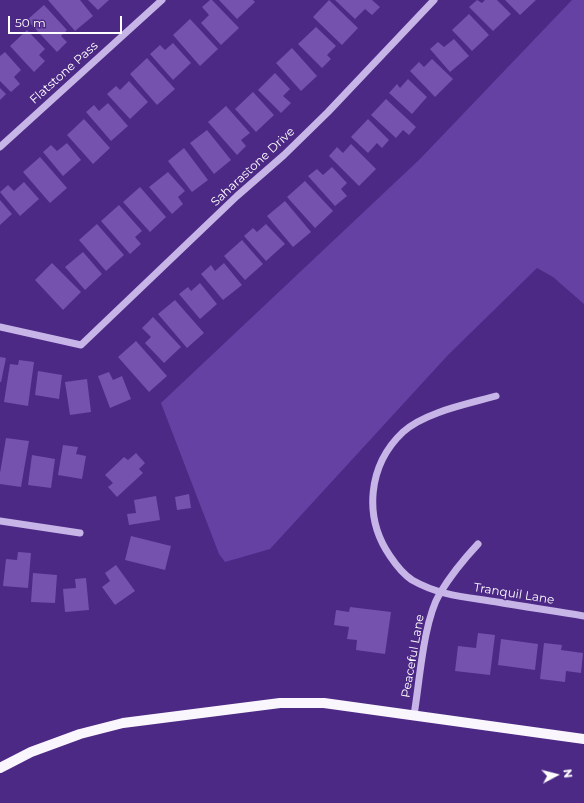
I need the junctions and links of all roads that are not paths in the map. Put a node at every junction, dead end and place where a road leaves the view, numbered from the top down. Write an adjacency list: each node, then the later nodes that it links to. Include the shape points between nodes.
1 (162, 0): 3 (street, Flatstone Pass)
2 (434, 0): 4 (street, Saharastone Drive, via 328,112 81,345)
3 (0, 147)
4 (0, 327)
5 (496, 396): 9 (street, Tranquil Lane, via 447,410 426,418 404,431 387,450 377,470 372,491 374,522 382,545 398,567 411,579)
6 (0, 521): 7 (street)
7 (80, 533)
8 (478, 544): 9 (street, Peaceful Lane, via 462,561)
9 (440, 593): 10 (street, Tranquil Lane); 11 (street, Peaceful Lane, via 427,634)
10 (584, 616)
11 (414, 715): 12 (main road); 13 (main road, via 324,704 280,703 183,714 123,723 80,734 31,752)
12 (584, 739)
13 (0, 768)

